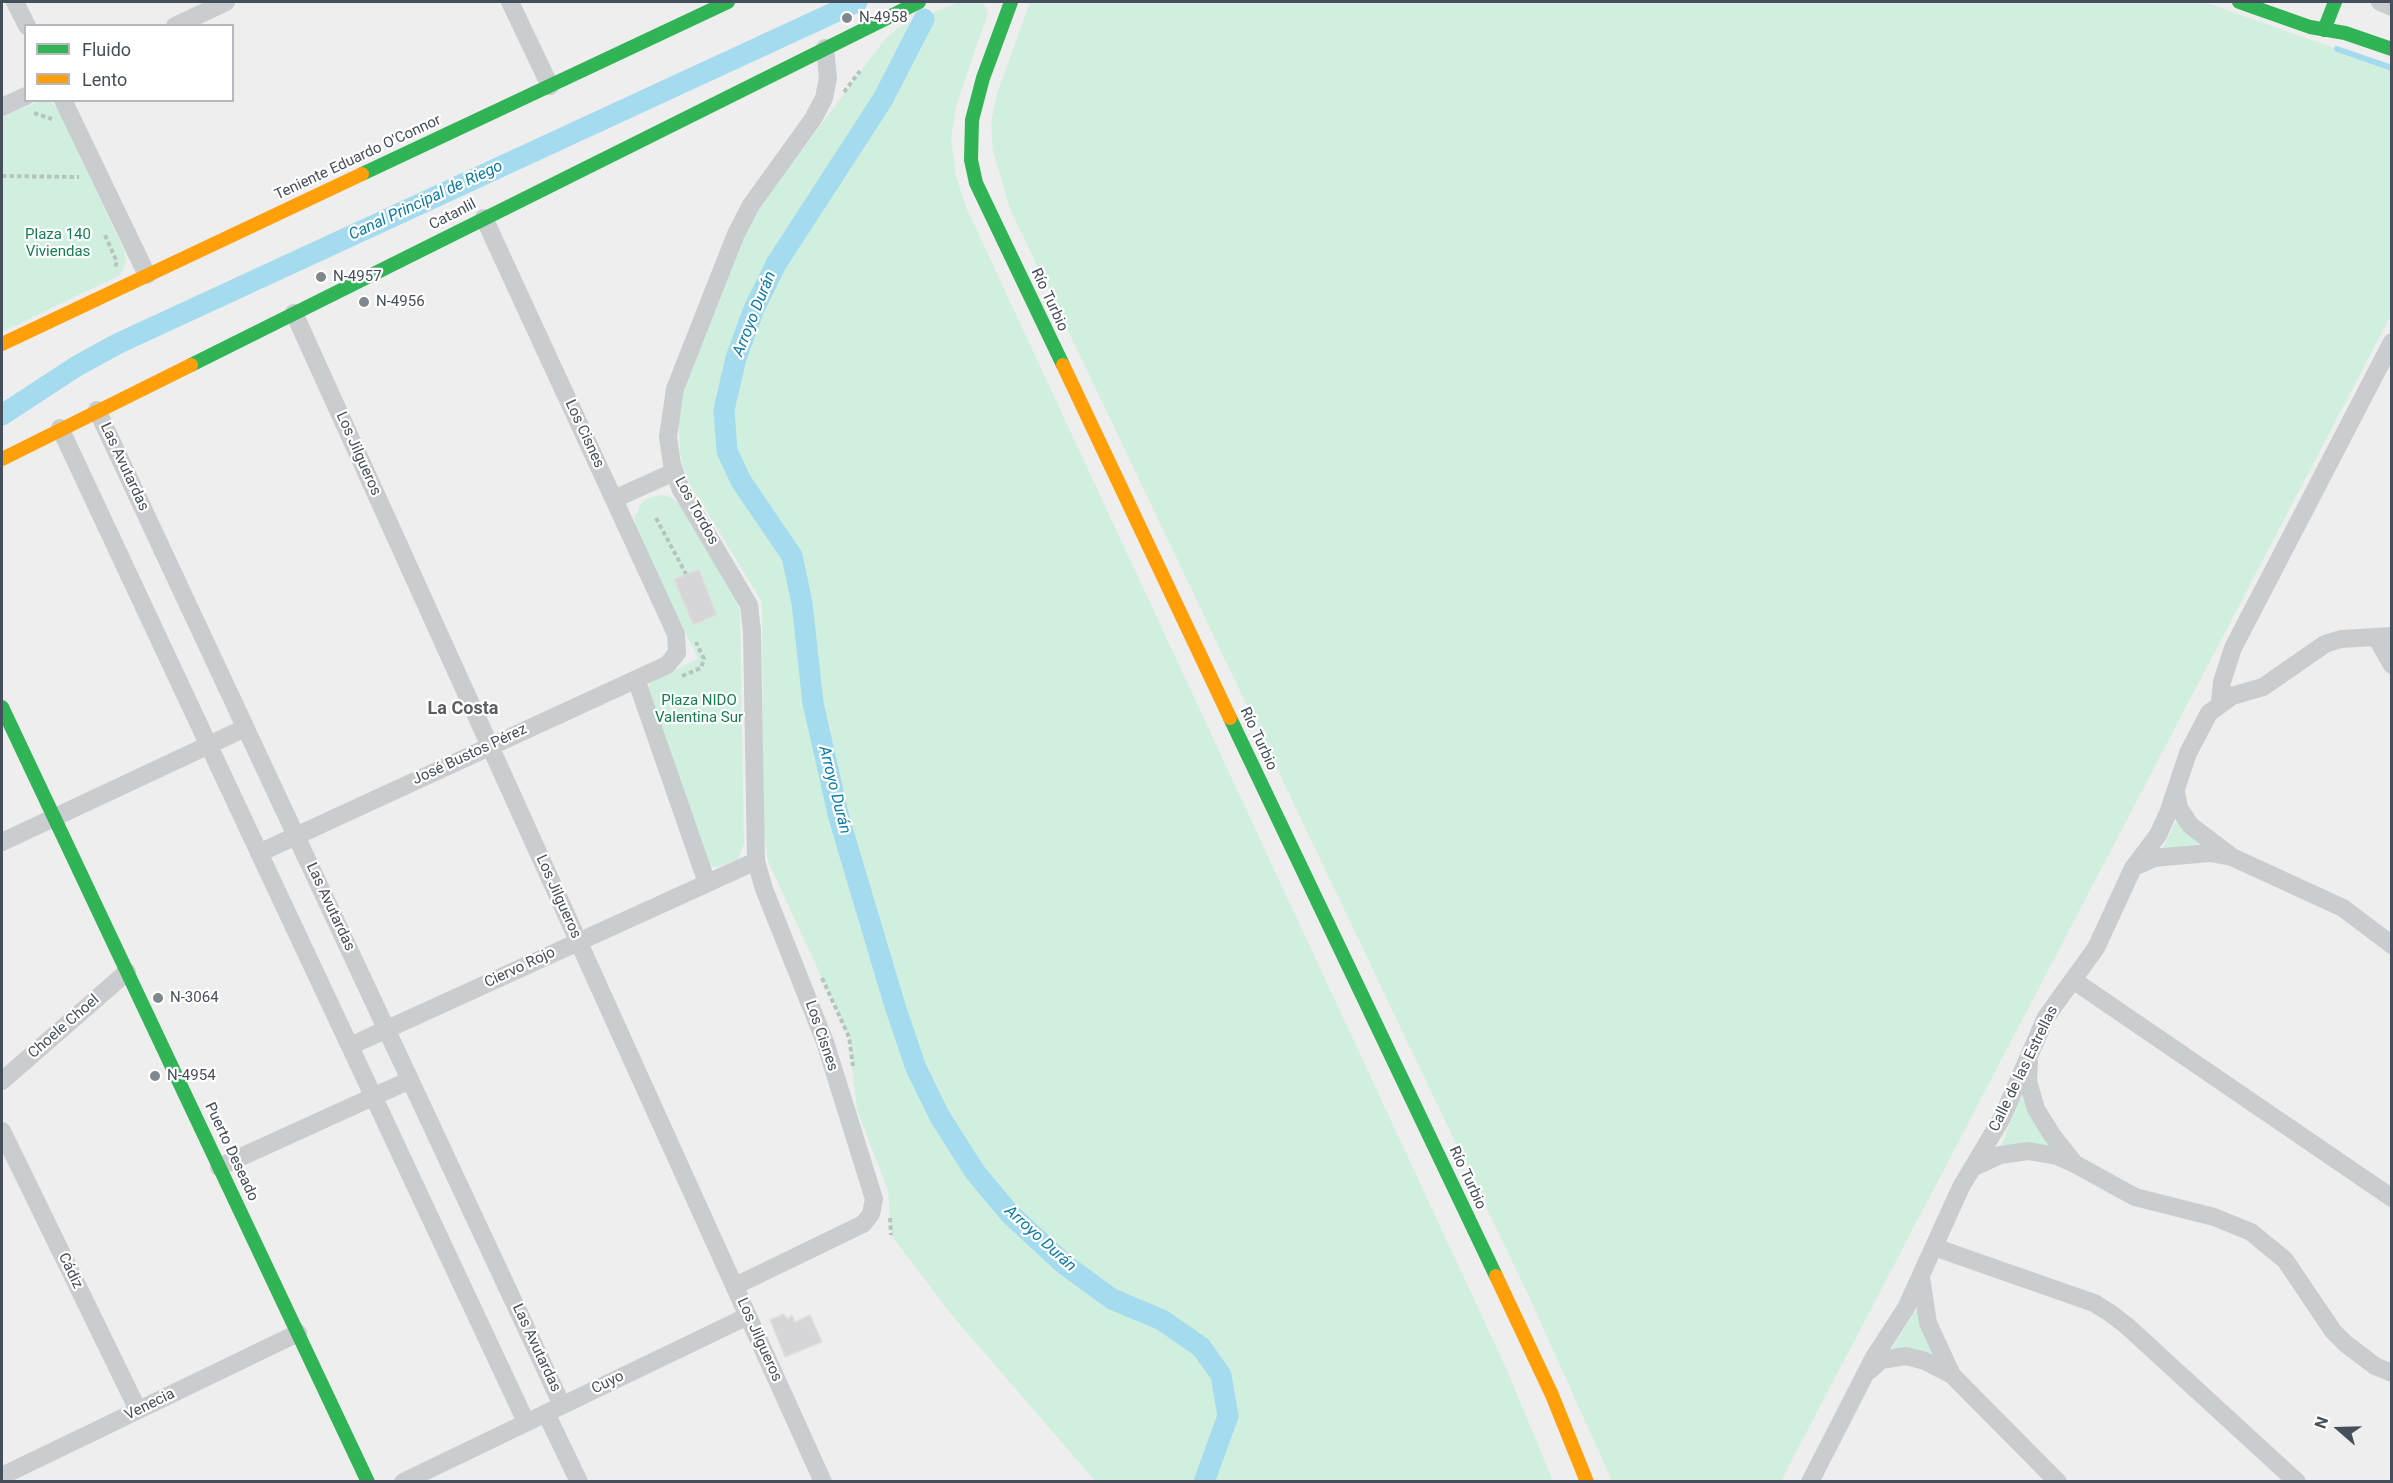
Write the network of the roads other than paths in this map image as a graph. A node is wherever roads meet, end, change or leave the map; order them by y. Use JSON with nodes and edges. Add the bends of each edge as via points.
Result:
{"nodes":[{"id":1,"x":15,"y":2,"type":"edge"},
{"id":2,"x":226,"y":2,"type":"edge"},
{"id":3,"x":510,"y":2,"type":"edge"},
{"id":4,"x":729,"y":2,"type":"edge"},
{"id":5,"x":919,"y":2,"type":"edge"},
{"id":6,"x":1011,"y":2,"type":"edge"},
{"id":7,"x":2240,"y":2,"type":"edge"},
{"id":8,"x":2335,"y":2,"type":"edge"},
{"id":9,"x":2380,"y":2,"type":"edge"},
{"id":10,"x":2391,"y":7,"type":"edge"},
{"id":11,"x":26,"y":24,"type":"edge"},
{"id":12,"x":179,"y":24,"type":"edge"},
{"id":13,"x":2324,"y":30,"type":"junction"},
{"id":14,"x":825,"y":48,"type":"junction"},
{"id":15,"x":2391,"y":49,"type":"edge"},
{"id":16,"x":550,"y":86,"type":"junction"},
{"id":17,"x":64,"y":102,"type":"edge"},
{"id":18,"x":28,"y":104,"type":"edge"},
{"id":19,"x":2,"y":107,"type":"edge"},
{"id":20,"x":484,"y":218,"type":"junction"},
{"id":21,"x":147,"y":275,"type":"junction"},
{"id":22,"x":294,"y":313,"type":"junction"},
{"id":23,"x":2391,"y":342,"type":"edge"},
{"id":24,"x":2,"y":344,"type":"edge"},
{"id":25,"x":98,"y":410,"type":"junction"},
{"id":26,"x":60,"y":428,"type":"junction"},
{"id":27,"x":2,"y":459,"type":"edge"},
{"id":28,"x":674,"y":472,"type":"junction"},
{"id":29,"x":614,"y":499,"type":"junction"},
{"id":30,"x":2384,"y":637,"type":"edge"},
{"id":31,"x":677,"y":653,"type":"joint"},
{"id":32,"x":2391,"y":665,"type":"edge"},
{"id":33,"x":636,"y":679,"type":"junction"},
{"id":34,"x":2220,"y":702,"type":"junction"},
{"id":35,"x":2,"y":707,"type":"edge"},
{"id":36,"x":245,"y":728,"type":"junction"},
{"id":37,"x":208,"y":745,"type":"junction"},
{"id":38,"x":490,"y":746,"type":"junction"},
{"id":39,"x":2176,"y":792,"type":"junction"},
{"id":40,"x":54,"y":818,"type":"junction"},
{"id":41,"x":296,"y":836,"type":"junction"},
{"id":42,"x":2,"y":842,"type":"edge"},
{"id":43,"x":259,"y":853,"type":"junction"},
{"id":44,"x":2232,"y":857,"type":"junction"},
{"id":45,"x":756,"y":861,"type":"junction"},
{"id":46,"x":2133,"y":868,"type":"junction"},
{"id":47,"x":707,"y":883,"type":"junction"},
{"id":48,"x":579,"y":942,"type":"junction"},
{"id":49,"x":2391,"y":945,"type":"edge"},
{"id":50,"x":127,"y":972,"type":"junction"},
{"id":51,"x":2073,"y":980,"type":"junction"},
{"id":52,"x":387,"y":1029,"type":"junction"},
{"id":53,"x":350,"y":1046,"type":"junction"},
{"id":54,"x":2031,"y":1052,"type":"junction"},
{"id":55,"x":410,"y":1080,"type":"junction"},
{"id":56,"x":2,"y":1081,"type":"edge"},
{"id":57,"x":373,"y":1097,"type":"junction"},
{"id":58,"x":2,"y":1131,"type":"edge"},
{"id":59,"x":2075,"y":1164,"type":"junction"},
{"id":60,"x":219,"y":1167,"type":"junction"},
{"id":61,"x":1972,"y":1168,"type":"junction"},
{"id":62,"x":2391,"y":1198,"type":"edge"},
{"id":63,"x":1934,"y":1247,"type":"junction"},
{"id":64,"x":1921,"y":1275,"type":"junction"},
{"id":65,"x":735,"y":1286,"type":"junction"},
{"id":66,"x":748,"y":1316,"type":"junction"},
{"id":67,"x":298,"y":1333,"type":"junction"},
{"id":68,"x":2391,"y":1373,"type":"edge"},
{"id":69,"x":1952,"y":1375,"type":"junction"},
{"id":70,"x":1864,"y":1376,"type":"junction"},
{"id":71,"x":554,"y":1409,"type":"junction"},
{"id":72,"x":138,"y":1410,"type":"junction"},
{"id":73,"x":526,"y":1422,"type":"junction"},
{"id":74,"x":3,"y":1471,"type":"edge"},
{"id":75,"x":1815,"y":1480,"type":"edge"},
{"id":76,"x":368,"y":1482,"type":"edge"},
{"id":77,"x":403,"y":1482,"type":"edge"},
{"id":78,"x":579,"y":1482,"type":"edge"},
{"id":79,"x":823,"y":1482,"type":"edge"},
{"id":80,"x":1587,"y":1482,"type":"edge"},
{"id":81,"x":2058,"y":1482,"type":"edge"},
{"id":82,"x":2297,"y":1482,"type":"edge"}],
"edges":[{"from":1,"to":11,"type":"street"},
{"from":2,"to":12,"type":"street"},
{"from":3,"to":16,"type":"street"},
{"from":4,"to":16,"type":"street","name":"Teniente Eduardo O'Connor"},
{"from":5,"to":14,"type":"street","name":"Catanlil"},
{"from":6,"to":80,"type":"street","name":"Río Turbio","via":[[972,120],[971,160],[980,193],[1552,1395]]},
{"from":7,"to":13,"type":"street"},
{"from":8,"to":13,"type":"street"},
{"from":9,"to":10,"type":"street"},
{"from":13,"to":15,"type":"street"},
{"from":14,"to":20,"type":"street","name":"Catanlil"},
{"from":14,"to":28,"type":"street","name":"Los Tordos","via":[[828,78],[824,98],[743,220],[675,389],[668,437]]},
{"from":16,"to":21,"type":"street","name":"Teniente Eduardo O'Connor"},
{"from":17,"to":21,"type":"street"},
{"from":18,"to":19,"type":"street"},
{"from":20,"to":22,"type":"street","name":"Catanlil"},
{"from":20,"to":29,"type":"street","name":"Los Cisnes"},
{"from":21,"to":24,"type":"street","name":"Teniente Eduardo O'Connor"},
{"from":22,"to":25,"type":"street","name":"Catanlil"},
{"from":22,"to":38,"type":"street","name":"Los Jilgueros"},
{"from":23,"to":34,"type":"street","via":[[2233,648]]},
{"from":25,"to":26,"type":"street","name":"Catanlil"},
{"from":25,"to":36,"type":"street","name":"Las Avutardas"},
{"from":26,"to":27,"type":"street","name":"Catanlil"},
{"from":26,"to":37,"type":"street"},
{"from":28,"to":29,"type":"street"},
{"from":28,"to":45,"type":"street","name":"Los Tordos","via":[[744,594],[752,617]]},
{"from":29,"to":31,"type":"street","name":"Los Cisnes","via":[[676,634]]},
{"from":30,"to":32,"type":"street"},
{"from":30,"to":34,"type":"street","via":[[2341,639],[2325,644],[2263,687]]},
{"from":31,"to":33,"type":"street","name":"José Bustos Pérez","via":[[667,665]]},
{"from":33,"to":38,"type":"street","name":"José Bustos Pérez"},
{"from":33,"to":47,"type":"street"},
{"from":34,"to":39,"type":"street","name":"Calle de las Estrellas","via":[[2197,732]]},
{"from":35,"to":40,"type":"street","name":"Puerto Deseado"},
{"from":36,"to":37,"type":"street"},
{"from":36,"to":41,"type":"street","name":"Las Avutardas"},
{"from":37,"to":40,"type":"street"},
{"from":37,"to":43,"type":"street"},
{"from":38,"to":41,"type":"street","name":"José Bustos Pérez"},
{"from":38,"to":48,"type":"street","name":"Los Jilgueros"},
{"from":39,"to":44,"type":"street","via":[[2179,808],[2190,825]]},
{"from":39,"to":46,"type":"street","name":"Calle de las Estrellas","via":[[2158,834]]},
{"from":40,"to":42,"type":"street"},
{"from":40,"to":50,"type":"street","name":"Puerto Deseado"},
{"from":41,"to":43,"type":"street","name":"José Bustos Pérez"},
{"from":41,"to":52,"type":"street","name":"Las Avutardas"},
{"from":43,"to":53,"type":"street"},
{"from":44,"to":46,"type":"street","via":[[2210,853],[2154,858]]},
{"from":44,"to":49,"type":"street","via":[[2343,908]]},
{"from":45,"to":47,"type":"street","name":"Ciervo Rojo"},
{"from":45,"to":65,"type":"street","name":"Los Cisnes","via":[[825,1042],[874,1199],[871,1214],[858,1228]]},
{"from":46,"to":51,"type":"street","name":"Calle de las Estrellas","via":[[2106,931]]},
{"from":47,"to":48,"type":"street","name":"Ciervo Rojo"},
{"from":48,"to":52,"type":"street","name":"Ciervo Rojo"},
{"from":48,"to":65,"type":"street","name":"Los Jilgueros"},
{"from":50,"to":56,"type":"street","name":"Choele Choel"},
{"from":50,"to":60,"type":"street","name":"Puerto Deseado"},
{"from":51,"to":54,"type":"street","name":"Calle de las Estrellas","via":[[2046,1017]]},
{"from":51,"to":62,"type":"street"},
{"from":52,"to":53,"type":"street","name":"Ciervo Rojo"},
{"from":52,"to":55,"type":"street","name":"Las Avutardas"},
{"from":53,"to":57,"type":"street"},
{"from":54,"to":59,"type":"street","via":[[2028,1081],[2036,1109]]},
{"from":54,"to":61,"type":"street","name":"Calle de las Estrellas","via":[[2002,1118]]},
{"from":55,"to":57,"type":"street"},
{"from":55,"to":71,"type":"street","name":"Las Avutardas"},
{"from":57,"to":60,"type":"street"},
{"from":57,"to":73,"type":"street"},
{"from":58,"to":72,"type":"street","name":"Cádiz"},
{"from":59,"to":61,"type":"street","via":[[2028,1151],[2000,1155]]},
{"from":59,"to":68,"type":"street","via":[[2135,1197],[2214,1217],[2251,1232],[2285,1260],[2333,1331],[2374,1366]]},
{"from":60,"to":67,"type":"street","name":"Puerto Deseado"},
{"from":61,"to":63,"type":"street","name":"Calle de las Estrellas"},
{"from":63,"to":64,"type":"street","name":"Calle de las Estrellas"},
{"from":63,"to":82,"type":"street","via":[[2110,1313]]},
{"from":64,"to":69,"type":"street","via":[[1928,1323]]},
{"from":64,"to":70,"type":"street","name":"Calle de las Estrellas","via":[[1906,1308]]},
{"from":65,"to":66,"type":"street","name":"Los Jilgueros"},
{"from":66,"to":71,"type":"street","name":"Cuyo"},
{"from":66,"to":79,"type":"street","name":"Los Jilgueros"},
{"from":67,"to":72,"type":"street","name":"Venecia"},
{"from":67,"to":76,"type":"street","name":"Puerto Deseado"},
{"from":69,"to":70,"type":"street","via":[[1925,1361],[1897,1356],[1881,1360]]},
{"from":69,"to":81,"type":"street"},
{"from":70,"to":75,"type":"street","name":"Calle de las Estrellas"},
{"from":71,"to":73,"type":"street","name":"Cuyo"},
{"from":71,"to":78,"type":"street","name":"Las Avutardas"},
{"from":72,"to":74,"type":"street","name":"Venecia"},
{"from":73,"to":77,"type":"street","name":"Cuyo"}]}
